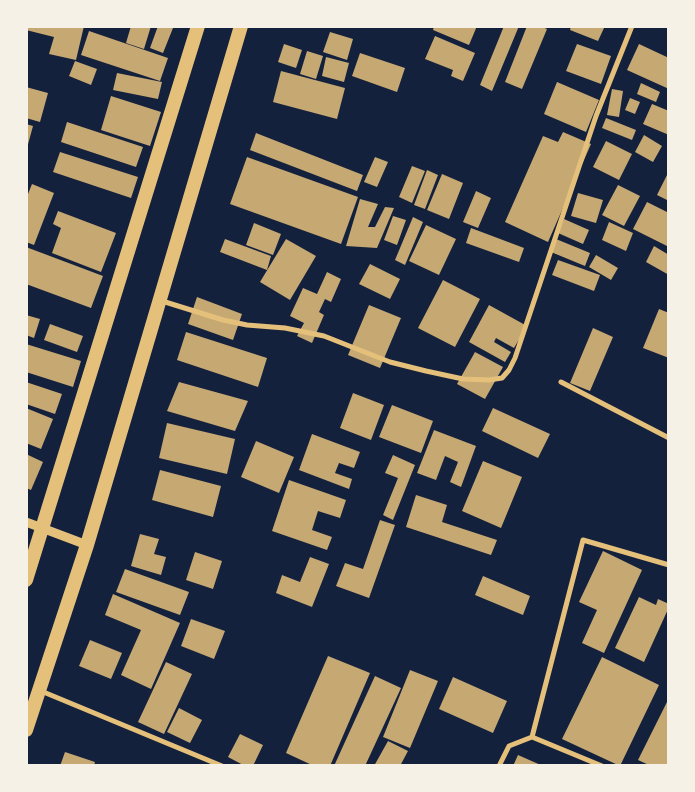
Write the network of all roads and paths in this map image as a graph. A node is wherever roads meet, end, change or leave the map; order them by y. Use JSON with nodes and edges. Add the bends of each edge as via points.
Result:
{"nodes":[{"id":1,"x":198,"y":26,"type":"edge"},
{"id":2,"x":241,"y":26,"type":"edge"},
{"id":3,"x":632,"y":26,"type":"edge"},
{"id":4,"x":160,"y":300,"type":"junction"},
{"id":5,"x":561,"y":382,"type":"dead end"},
{"id":6,"x":669,"y":438,"type":"edge"},
{"id":7,"x":26,"y":522,"type":"edge"},
{"id":8,"x":42,"y":528,"type":"junction"},
{"id":9,"x":87,"y":545,"type":"junction"},
{"id":10,"x":669,"y":565,"type":"edge"},
{"id":11,"x":26,"y":580,"type":"edge"},
{"id":12,"x":38,"y":690,"type":"junction"},
{"id":13,"x":26,"y":730,"type":"edge"},
{"id":14,"x":532,"y":737,"type":"junction"},
{"id":15,"x":222,"y":766,"type":"edge"},
{"id":16,"x":499,"y":766,"type":"edge"},
{"id":17,"x":602,"y":766,"type":"edge"}],
"edges":[{"from":1,"to":8,"type":"highway"},
{"from":2,"to":4,"type":"highway"},
{"from":3,"to":4,"type":"street","via":[[596,116],[514,358],[502,378],[462,379],[426,371],[390,362],[324,336],[223,320]]},
{"from":4,"to":9,"type":"highway"},
{"from":5,"to":6,"type":"street"},
{"from":7,"to":8,"type":"street"},
{"from":8,"to":9,"type":"street"},
{"from":8,"to":11,"type":"highway"},
{"from":9,"to":12,"type":"highway"},
{"from":10,"to":14,"type":"street","via":[[583,540]]},
{"from":12,"to":13,"type":"highway"},
{"from":12,"to":15,"type":"street"},
{"from":14,"to":16,"type":"street","via":[[509,746]]},
{"from":14,"to":17,"type":"street"}]}
